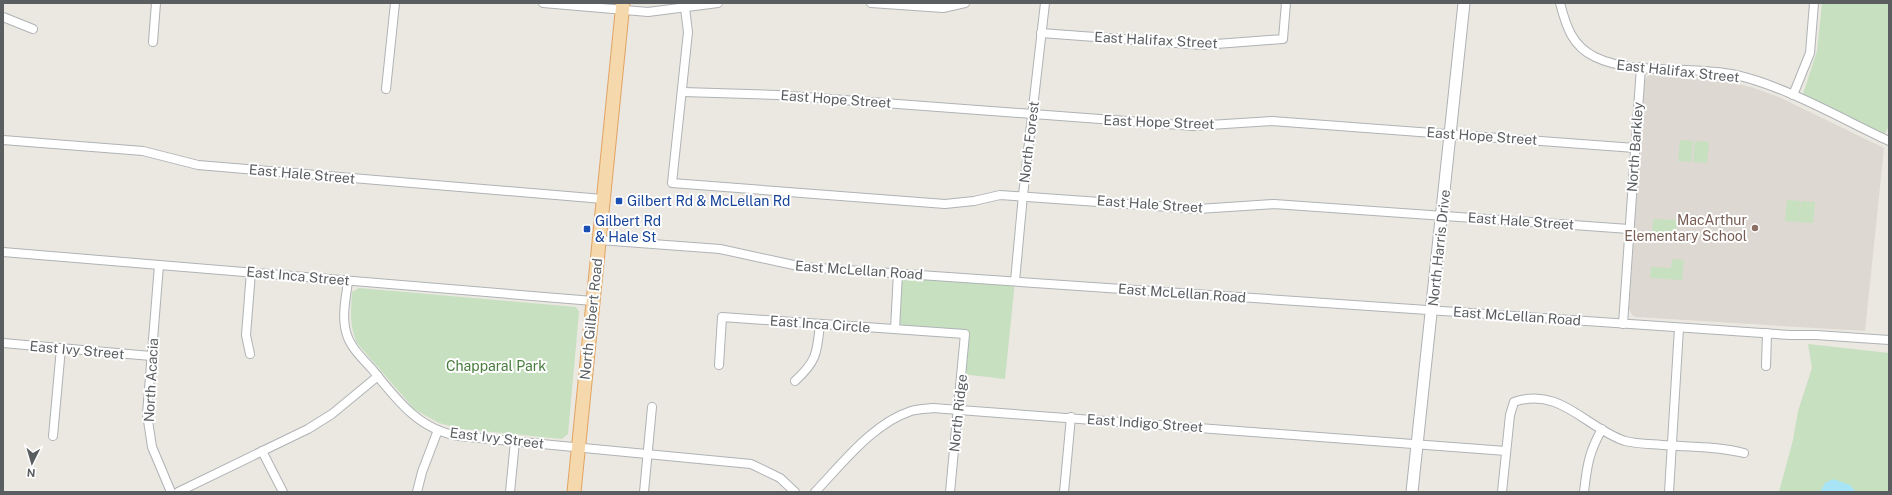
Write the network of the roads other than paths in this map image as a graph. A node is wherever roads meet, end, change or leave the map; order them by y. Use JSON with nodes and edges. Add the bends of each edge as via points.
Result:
{"nodes":[{"id":1,"x":156,"y":3,"type":"edge"},
{"id":2,"x":395,"y":3,"type":"edge"},
{"id":3,"x":543,"y":3,"type":"edge"},
{"id":4,"x":718,"y":3,"type":"edge"},
{"id":5,"x":871,"y":3,"type":"edge"},
{"id":6,"x":965,"y":3,"type":"edge"},
{"id":7,"x":1045,"y":3,"type":"edge"},
{"id":8,"x":1286,"y":3,"type":"edge"},
{"id":9,"x":1464,"y":3,"type":"edge"},
{"id":10,"x":1560,"y":3,"type":"edge"},
{"id":11,"x":1814,"y":3,"type":"edge"},
{"id":12,"x":956,"y":4,"type":"edge"},
{"id":13,"x":623,"y":6,"type":"edge"},
{"id":14,"x":685,"y":8,"type":"junction"},
{"id":15,"x":3,"y":17,"type":"edge"},
{"id":16,"x":33,"y":29,"type":"dead end"},
{"id":17,"x":1041,"y":34,"type":"junction"},
{"id":18,"x":153,"y":42,"type":"dead end"},
{"id":19,"x":1641,"y":67,"type":"junction"},
{"id":20,"x":386,"y":90,"type":"dead end"},
{"id":21,"x":683,"y":92,"type":"junction"},
{"id":22,"x":1793,"y":96,"type":"junction"},
{"id":23,"x":1032,"y":115,"type":"junction"},
{"id":24,"x":1450,"y":133,"type":"junction"},
{"id":25,"x":3,"y":140,"type":"edge"},
{"id":26,"x":1889,"y":141,"type":"edge"},
{"id":27,"x":1635,"y":148,"type":"junction"},
{"id":28,"x":1023,"y":195,"type":"junction"},
{"id":29,"x":603,"y":199,"type":"junction"},
{"id":30,"x":1442,"y":216,"type":"junction"},
{"id":31,"x":1629,"y":229,"type":"junction"},
{"id":32,"x":599,"y":240,"type":"junction"},
{"id":33,"x":3,"y":252,"type":"edge"},
{"id":34,"x":159,"y":265,"type":"junction"},
{"id":35,"x":251,"y":272,"type":"junction"},
{"id":36,"x":898,"y":273,"type":"junction"},
{"id":37,"x":348,"y":281,"type":"junction"},
{"id":38,"x":1015,"y":281,"type":"junction"},
{"id":39,"x":593,"y":302,"type":"junction"},
{"id":40,"x":1432,"y":310,"type":"junction"},
{"id":41,"x":820,"y":324,"type":"junction"},
{"id":42,"x":1623,"y":324,"type":"junction"},
{"id":43,"x":1679,"y":328,"type":"junction"},
{"id":44,"x":894,"y":329,"type":"junction"},
{"id":45,"x":1767,"y":333,"type":"junction"},
{"id":46,"x":965,"y":334,"type":"joint"},
{"id":47,"x":1889,"y":340,"type":"edge"},
{"id":48,"x":3,"y":344,"type":"edge"},
{"id":49,"x":61,"y":348,"type":"junction"},
{"id":50,"x":250,"y":354,"type":"dead end"},
{"id":51,"x":151,"y":356,"type":"junction"},
{"id":52,"x":719,"y":365,"type":"dead end"},
{"id":53,"x":1766,"y":366,"type":"dead end"},
{"id":54,"x":378,"y":376,"type":"junction"},
{"id":55,"x":795,"y":381,"type":"dead end"},
{"id":56,"x":652,"y":407,"type":"dead end"},
{"id":57,"x":959,"y":409,"type":"junction"},
{"id":58,"x":1071,"y":417,"type":"junction"},
{"id":59,"x":1602,"y":429,"type":"junction"},
{"id":60,"x":438,"y":430,"type":"junction"},
{"id":61,"x":53,"y":436,"type":"dead end"},
{"id":62,"x":515,"y":441,"type":"junction"},
{"id":63,"x":1417,"y":444,"type":"junction"},
{"id":64,"x":1672,"y":446,"type":"junction"},
{"id":65,"x":578,"y":448,"type":"junction"},
{"id":66,"x":262,"y":451,"type":"junction"},
{"id":67,"x":1506,"y":451,"type":"junction"},
{"id":68,"x":1744,"y":453,"type":"dead end"},
{"id":69,"x":648,"y":455,"type":"junction"},
{"id":70,"x":171,"y":492,"type":"edge"},
{"id":71,"x":178,"y":492,"type":"edge"},
{"id":72,"x":283,"y":492,"type":"edge"},
{"id":73,"x":417,"y":492,"type":"edge"},
{"id":74,"x":510,"y":492,"type":"edge"},
{"id":75,"x":574,"y":492,"type":"edge"},
{"id":76,"x":644,"y":492,"type":"edge"},
{"id":77,"x":795,"y":492,"type":"edge"},
{"id":78,"x":815,"y":492,"type":"edge"},
{"id":79,"x":950,"y":492,"type":"edge"},
{"id":80,"x":1064,"y":492,"type":"edge"},
{"id":81,"x":1412,"y":492,"type":"edge"},
{"id":82,"x":1502,"y":492,"type":"edge"},
{"id":83,"x":1584,"y":492,"type":"edge"},
{"id":84,"x":1669,"y":492,"type":"edge"}],
"edges":[{"from":1,"to":18,"type":"street"},
{"from":2,"to":20,"type":"street"},
{"from":3,"to":13,"type":"street"},
{"from":4,"to":14,"type":"street"},
{"from":5,"to":12,"type":"street","via":[[943,8]]},
{"from":6,"to":12,"type":"street"},
{"from":7,"to":17,"type":"street","name":"North Forest"},
{"from":8,"to":17,"type":"street","name":"East Halifax Street","via":[[1283,39],[1203,45]]},
{"from":9,"to":24,"type":"street","name":"North Harris Drive"},
{"from":10,"to":19,"type":"street","name":"East Halifax Street","via":[[1569,34],[1578,47],[1616,66]]},
{"from":11,"to":22,"type":"street","via":[[1810,53]]},
{"from":13,"to":14,"type":"street","via":[[656,12]]},
{"from":13,"to":29,"type":"main road","name":"North Gilbert Road"},
{"from":14,"to":21,"type":"street","via":[[688,32]]},
{"from":15,"to":16,"type":"street"},
{"from":17,"to":23,"type":"street","name":"North Forest"},
{"from":19,"to":22,"type":"street","name":"East Halifax Street","via":[[1734,74]]},
{"from":19,"to":27,"type":"street","name":"North Barkley"},
{"from":21,"to":23,"type":"street","name":"East Hope Street","via":[[792,96],[986,109]]},
{"from":21,"to":28,"type":"street","name":"East Hale Street","via":[[672,183],[945,204],[1000,195]]},
{"from":22,"to":26,"type":"street","name":"East Halifax Street"},
{"from":23,"to":24,"type":"street","name":"East Hope Street","via":[[1194,126],[1272,121]]},
{"from":23,"to":28,"type":"street","name":"North Forest"},
{"from":24,"to":27,"type":"street","name":"East Hope Street"},
{"from":24,"to":30,"type":"street","name":"North Harris Drive"},
{"from":25,"to":29,"type":"street","name":"East Hale Street","via":[[142,151],[198,164]]},
{"from":27,"to":31,"type":"street","name":"North Barkley"},
{"from":28,"to":30,"type":"street","name":"East Hale Street","via":[[1198,209],[1274,204]]},
{"from":28,"to":38,"type":"street","name":"North Forest"},
{"from":29,"to":32,"type":"main road","name":"North Gilbert Road"},
{"from":30,"to":31,"type":"street","name":"East Hale Street"},
{"from":30,"to":40,"type":"street","name":"North Harris Drive"},
{"from":31,"to":42,"type":"street","name":"North Barkley"},
{"from":32,"to":36,"type":"street","name":"East McLellan Road","via":[[720,249],[803,267]]},
{"from":32,"to":39,"type":"main road","name":"North Gilbert Road"},
{"from":33,"to":34,"type":"street","name":"East Inca Street"},
{"from":34,"to":35,"type":"street","name":"East Inca Street"},
{"from":34,"to":51,"type":"street","name":"North Acacia"},
{"from":35,"to":37,"type":"street","name":"East Inca Street"},
{"from":35,"to":50,"type":"street","via":[[246,335]]},
{"from":36,"to":38,"type":"street","name":"East McLellan Road"},
{"from":36,"to":44,"type":"street"},
{"from":37,"to":39,"type":"street","name":"East Inca Street"},
{"from":37,"to":54,"type":"street","name":"East Ivy Street","via":[[344,314],[347,336],[354,349]]},
{"from":38,"to":40,"type":"street","name":"East McLellan Road"},
{"from":39,"to":65,"type":"main road","name":"North Gilbert Road"},
{"from":40,"to":42,"type":"street","name":"East McLellan Road"},
{"from":40,"to":63,"type":"street","name":"North Harris Drive"},
{"from":41,"to":44,"type":"street","name":"East Inca Circle"},
{"from":41,"to":52,"type":"street","name":"East Inca Circle","via":[[722,317]]},
{"from":41,"to":55,"type":"street","via":[[814,360],[807,371]]},
{"from":42,"to":43,"type":"street","name":"East McLellan Road"},
{"from":43,"to":45,"type":"street","name":"East McLellan Road"},
{"from":43,"to":64,"type":"street"},
{"from":44,"to":46,"type":"street","name":"East Inca Circle"},
{"from":45,"to":47,"type":"street","name":"East McLellan Road"},
{"from":45,"to":53,"type":"street"},
{"from":46,"to":57,"type":"street","name":"North Ridge"},
{"from":48,"to":49,"type":"street","name":"East Ivy Street"},
{"from":49,"to":51,"type":"street","name":"East Ivy Street"},
{"from":49,"to":61,"type":"street"},
{"from":51,"to":70,"type":"street","name":"North Acacia","via":[[148,426],[156,458]]},
{"from":54,"to":60,"type":"street","name":"East Ivy Street","via":[[408,411]]},
{"from":54,"to":66,"type":"street","via":[[332,414]]},
{"from":56,"to":69,"type":"street"},
{"from":57,"to":58,"type":"street","name":"East Indigo Street"},
{"from":57,"to":78,"type":"street","name":"East Indigo Street","via":[[933,408],[912,411],[890,421],[870,436]]},
{"from":57,"to":79,"type":"street","name":"North Ridge"},
{"from":58,"to":63,"type":"street","name":"East Indigo Street"},
{"from":58,"to":80,"type":"street"},
{"from":59,"to":64,"type":"street","via":[[1626,441]]},
{"from":59,"to":67,"type":"street","via":[[1566,406],[1551,400],[1524,399],[1514,402]]},
{"from":59,"to":83,"type":"street","via":[[1591,448]]},
{"from":60,"to":62,"type":"street","name":"East Ivy Street","via":[[459,436]]},
{"from":60,"to":73,"type":"street"},
{"from":62,"to":65,"type":"street","name":"East Ivy Street"},
{"from":62,"to":74,"type":"street"},
{"from":63,"to":67,"type":"street","name":"East Indigo Street"},
{"from":63,"to":81,"type":"street","name":"North Harris Drive"},
{"from":64,"to":68,"type":"street","via":[[1726,448]]},
{"from":64,"to":84,"type":"street"},
{"from":65,"to":69,"type":"street","name":"East Ivy Street"},
{"from":65,"to":75,"type":"main road","name":"North Gilbert Road"},
{"from":66,"to":71,"type":"street"},
{"from":66,"to":72,"type":"street"},
{"from":67,"to":82,"type":"street"},
{"from":69,"to":76,"type":"street"},
{"from":69,"to":77,"type":"street","name":"East Ivy Street","via":[[751,464],[780,478]]}]}
